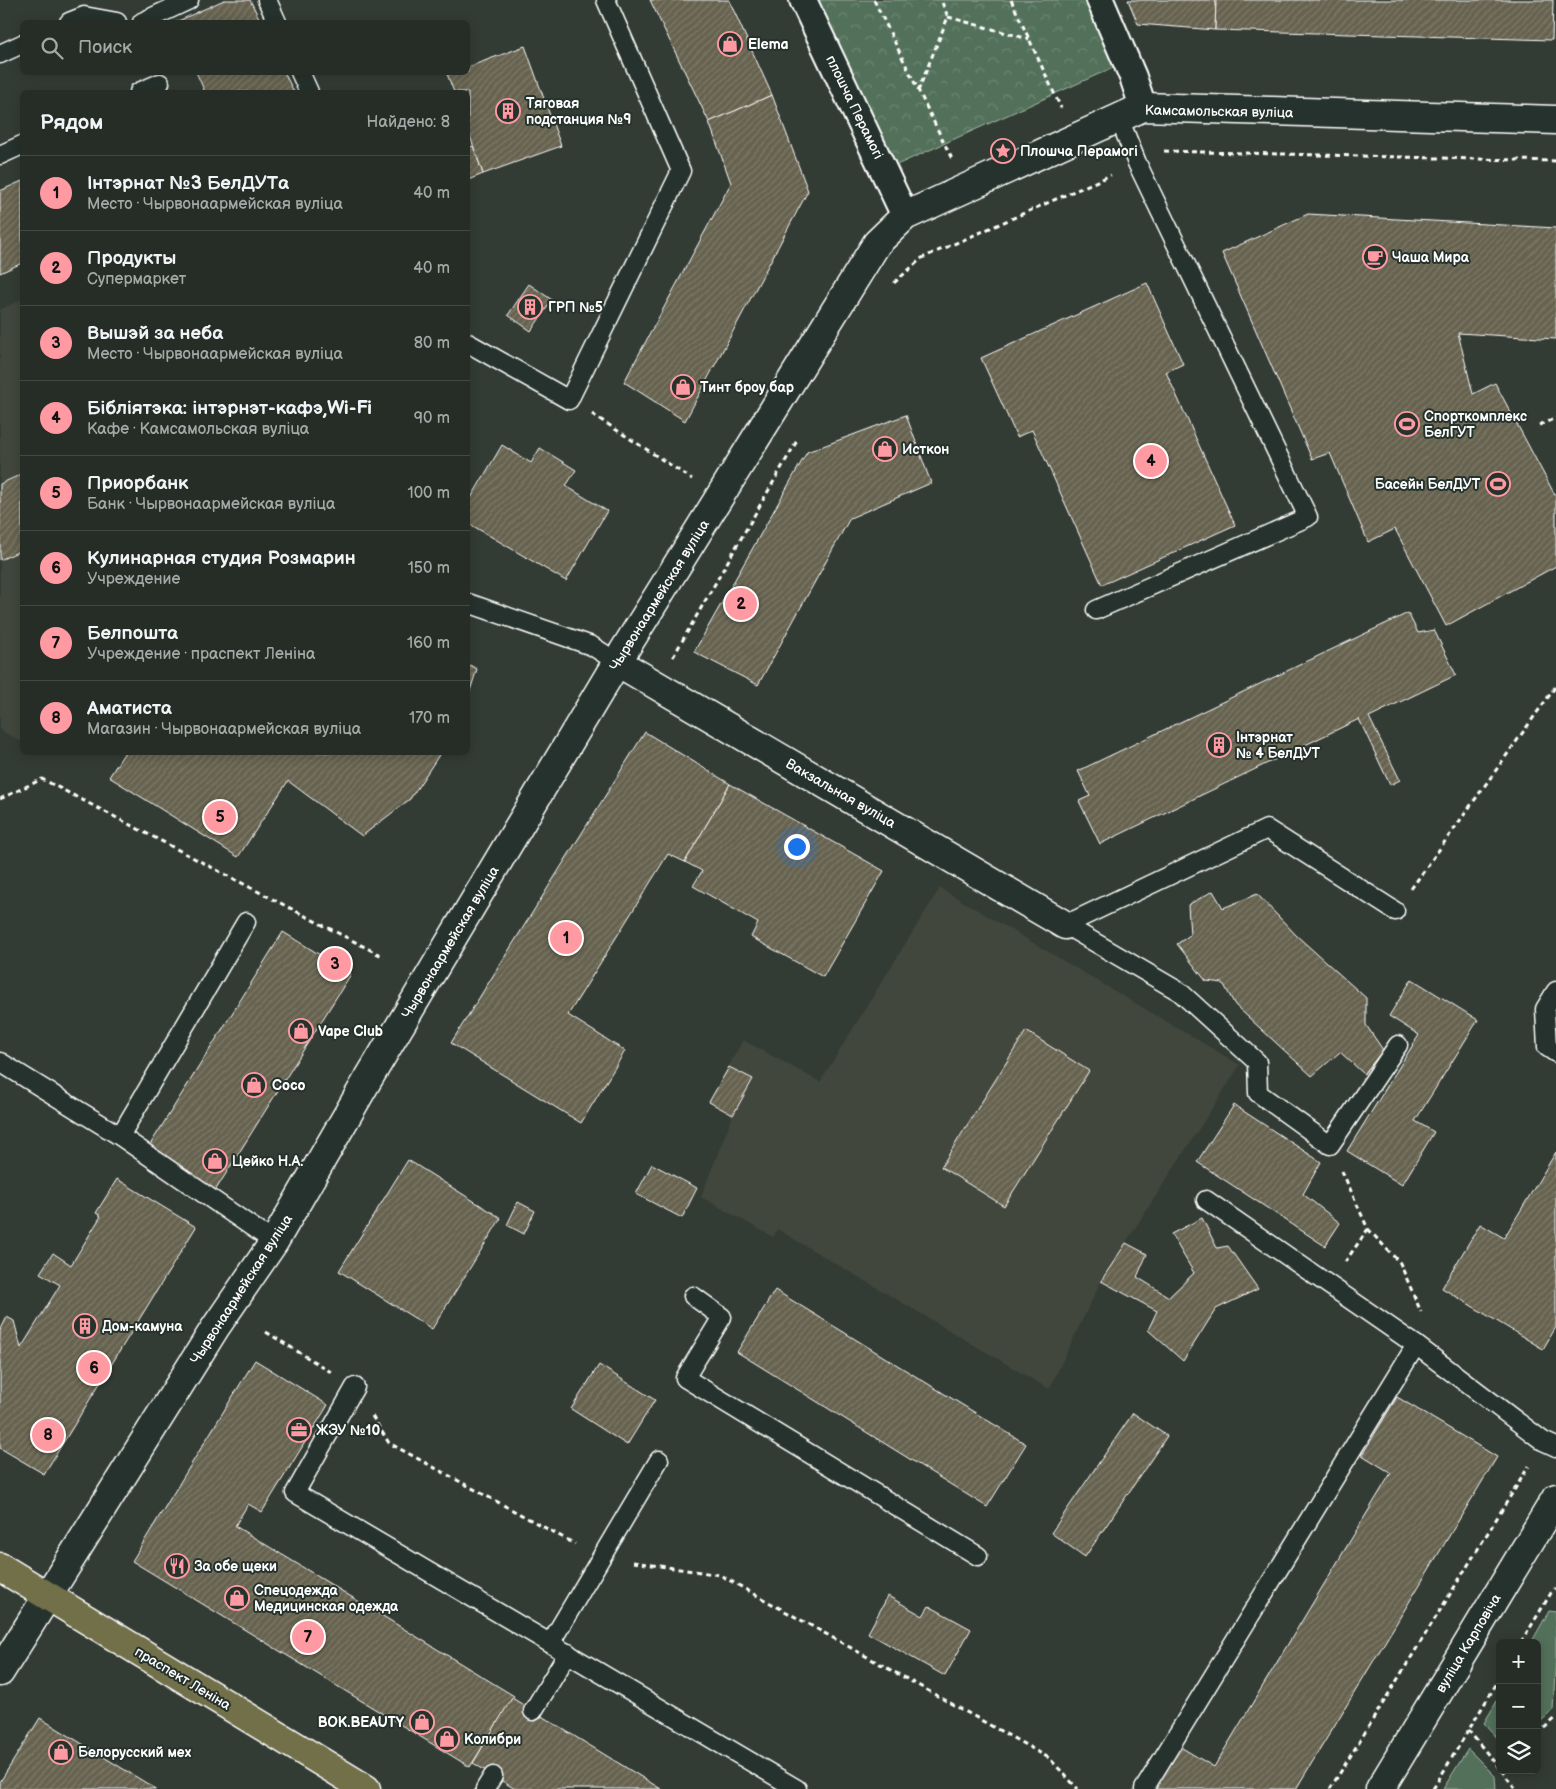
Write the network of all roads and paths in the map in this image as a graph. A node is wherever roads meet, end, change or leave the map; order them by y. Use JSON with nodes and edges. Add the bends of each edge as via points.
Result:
{"nodes":[{"id":1,"x":189,"y":0,"type":"edge"},
{"id":2,"x":267,"y":0,"type":"edge"},
{"id":3,"x":606,"y":0,"type":"edge"},
{"id":4,"x":803,"y":0,"type":"edge"},
{"id":5,"x":874,"y":0,"type":"edge"},
{"id":6,"x":941,"y":0,"type":"edge"},
{"id":7,"x":1011,"y":0,"type":"edge"},
{"id":8,"x":1100,"y":0,"type":"edge"},
{"id":9,"x":948,"y":17,"type":"junction"},
{"id":10,"x":74,"y":20,"type":"edge"},
{"id":11,"x":106,"y":20,"type":"edge"},
{"id":12,"x":146,"y":20,"type":"edge"},
{"id":13,"x":276,"y":20,"type":"edge"},
{"id":14,"x":1029,"y":39,"type":"junction"},
{"id":15,"x":20,"y":45,"type":"edge"},
{"id":16,"x":0,"y":54,"type":"edge"},
{"id":17,"x":301,"y":75,"type":"edge"},
{"id":18,"x":160,"y":83,"type":"edge"},
{"id":19,"x":144,"y":90,"type":"edge"},
{"id":20,"x":307,"y":90,"type":"edge"},
{"id":21,"x":918,"y":91,"type":"junction"},
{"id":22,"x":1062,"y":109,"type":"dead end"},
{"id":23,"x":1131,"y":113,"type":"junction"},
{"id":24,"x":1556,"y":120,"type":"edge"},
{"id":25,"x":20,"y":146,"type":"edge"},
{"id":26,"x":0,"y":155,"type":"edge"},
{"id":27,"x":952,"y":160,"type":"dead end"},
{"id":28,"x":1556,"y":161,"type":"edge"},
{"id":29,"x":1137,"y":163,"type":"junction"},
{"id":30,"x":905,"y":216,"type":"junction"},
{"id":31,"x":888,"y":288,"type":"dead end"},
{"id":32,"x":470,"y":344,"type":"edge"},
{"id":33,"x":570,"y":400,"type":"junction"},
{"id":34,"x":1556,"y":418,"type":"edge"},
{"id":35,"x":1539,"y":425,"type":"dead end"},
{"id":36,"x":798,"y":439,"type":"dead end"},
{"id":37,"x":692,"y":479,"type":"dead end"},
{"id":38,"x":470,"y":603,"type":"edge"},
{"id":39,"x":1096,"y":610,"type":"dead end"},
{"id":40,"x":617,"y":662,"type":"junction"},
{"id":41,"x":657,"y":685,"type":"junction"},
{"id":42,"x":1556,"y":686,"type":"edge"},
{"id":43,"x":0,"y":799,"type":"edge"},
{"id":44,"x":1395,"y":911,"type":"joint"},
{"id":45,"x":246,"y":922,"type":"dead end"},
{"id":46,"x":1065,"y":925,"type":"junction"},
{"id":47,"x":384,"y":957,"type":"dead end"},
{"id":48,"x":1556,"y":991,"type":"edge"},
{"id":49,"x":1398,"y":1045,"type":"dead end"},
{"id":50,"x":1556,"y":1053,"type":"edge"},
{"id":51,"x":0,"y":1062,"type":"edge"},
{"id":52,"x":120,"y":1136,"type":"junction"},
{"id":53,"x":1330,"y":1145,"type":"junction"},
{"id":54,"x":1206,"y":1200,"type":"dead end"},
{"id":55,"x":1368,"y":1229,"type":"junction"},
{"id":56,"x":274,"y":1242,"type":"junction"},
{"id":57,"x":1328,"y":1285,"type":"junction"},
{"id":58,"x":693,"y":1296,"type":"dead end"},
{"id":59,"x":1422,"y":1314,"type":"dead end"},
{"id":60,"x":266,"y":1332,"type":"dead end"},
{"id":61,"x":1416,"y":1345,"type":"junction"},
{"id":62,"x":355,"y":1387,"type":"junction"},
{"id":63,"x":1550,"y":1444,"type":"edge"},
{"id":64,"x":660,"y":1460,"type":"dead end"},
{"id":65,"x":1556,"y":1498,"type":"edge"},
{"id":66,"x":978,"y":1556,"type":"dead end"},
{"id":67,"x":600,"y":1557,"type":"junction"},
{"id":68,"x":0,"y":1568,"type":"edge"},
{"id":69,"x":1556,"y":1588,"type":"edge"},
{"id":70,"x":47,"y":1596,"type":"junction"},
{"id":71,"x":1523,"y":1639,"type":"edge"},
{"id":72,"x":550,"y":1642,"type":"junction"},
{"id":73,"x":568,"y":1653,"type":"junction"},
{"id":74,"x":0,"y":1672,"type":"edge"},
{"id":75,"x":1496,"y":1684,"type":"edge"},
{"id":76,"x":533,"y":1711,"type":"dead end"},
{"id":77,"x":1556,"y":1718,"type":"edge"},
{"id":78,"x":1468,"y":1730,"type":"junction"},
{"id":79,"x":1541,"y":1731,"type":"edge"},
{"id":80,"x":1496,"y":1763,"type":"edge"},
{"id":81,"x":1505,"y":1774,"type":"edge"},
{"id":82,"x":366,"y":1789,"type":"edge"},
{"id":83,"x":796,"y":1789,"type":"edge"},
{"id":84,"x":1078,"y":1789,"type":"edge"},
{"id":85,"x":1144,"y":1789,"type":"edge"},
{"id":86,"x":1330,"y":1789,"type":"edge"},
{"id":87,"x":1380,"y":1789,"type":"edge"},
{"id":88,"x":1433,"y":1789,"type":"edge"},
{"id":89,"x":1516,"y":1789,"type":"edge"}],
"edges":[{"from":1,"to":12,"type":"lane"},
{"from":2,"to":13,"type":"lane"},
{"from":3,"to":33,"type":"lane","via":[[681,171]]},
{"from":4,"to":30,"type":"street","name":"плошча Перамогі"},
{"from":5,"to":21,"type":"path"},
{"from":6,"to":9,"type":"path"},
{"from":7,"to":14,"type":"path"},
{"from":8,"to":23,"type":"street","via":[[1133,77]]},
{"from":9,"to":14,"type":"path"},
{"from":9,"to":21,"type":"path"},
{"from":10,"to":11,"type":"lane","via":[[84,16]]},
{"from":14,"to":22,"type":"path"},
{"from":15,"to":16,"type":"lane"},
{"from":17,"to":20,"type":"lane"},
{"from":18,"to":19,"type":"lane"},
{"from":21,"to":27,"type":"path"},
{"from":23,"to":24,"type":"street","name":"Камсамольская вуліца"},
{"from":23,"to":29,"type":"lane"},
{"from":23,"to":30,"type":"street","name":"Камсамольская вуліца"},
{"from":25,"to":26,"type":"lane"},
{"from":28,"to":29,"type":"path","via":[[1164,151]]},
{"from":29,"to":31,"type":"path","via":[[922,258]]},
{"from":29,"to":39,"type":"lane","via":[[1308,517]]},
{"from":30,"to":40,"type":"street","name":"Чырвонаармейская вуліца","via":[[877,243]]},
{"from":32,"to":33,"type":"lane"},
{"from":33,"to":37,"type":"path"},
{"from":34,"to":35,"type":"path"},
{"from":36,"to":41,"type":"path"},
{"from":38,"to":40,"type":"lane","via":[[592,646]]},
{"from":40,"to":41,"type":"street","name":"Вакзальная вуліца"},
{"from":40,"to":56,"type":"street","name":"Чырвонаармейская вуліца"},
{"from":41,"to":46,"type":"street","name":"Вакзальная вуліца"},
{"from":42,"to":44,"type":"path"},
{"from":43,"to":47,"type":"path","via":[[42,779]]},
{"from":44,"to":46,"type":"lane","via":[[1267,829]]},
{"from":45,"to":52,"type":"lane"},
{"from":46,"to":53,"type":"lane","via":[[1180,992],[1257,1062],[1258,1093]]},
{"from":48,"to":50,"type":"lane","via":[[1545,1009],[1547,1047]]},
{"from":49,"to":53,"type":"lane"},
{"from":51,"to":52,"type":"lane"},
{"from":52,"to":56,"type":"lane"},
{"from":53,"to":55,"type":"path"},
{"from":54,"to":57,"type":"lane"},
{"from":55,"to":57,"type":"path"},
{"from":55,"to":59,"type":"path","via":[[1400,1263]]},
{"from":56,"to":70,"type":"street","name":"Чырвонаармейская вуліца","via":[[215,1328]]},
{"from":57,"to":61,"type":"lane"},
{"from":58,"to":66,"type":"lane","via":[[722,1317],[685,1378]]},
{"from":60,"to":62,"type":"path"},
{"from":61,"to":63,"type":"lane"},
{"from":61,"to":85,"type":"lane"},
{"from":62,"to":67,"type":"path","via":[[389,1443]]},
{"from":62,"to":72,"type":"lane","via":[[295,1493]]},
{"from":63,"to":86,"type":"path"},
{"from":64,"to":67,"type":"lane"},
{"from":65,"to":87,"type":"street","name":"вуліца Карповіча"},
{"from":67,"to":72,"type":"lane"},
{"from":67,"to":84,"type":"path","via":[[720,1575],[1049,1758]]},
{"from":68,"to":70,"type":"main road","name":"праспект Леніна"},
{"from":69,"to":71,"type":"path"},
{"from":70,"to":74,"type":"street","name":"Чырвонаармейская вуліца"},
{"from":70,"to":82,"type":"main road","name":"праспект Леніна"},
{"from":72,"to":73,"type":"lane"},
{"from":73,"to":76,"type":"lane"},
{"from":73,"to":83,"type":"lane"},
{"from":75,"to":78,"type":"path"},
{"from":77,"to":79,"type":"path"},
{"from":78,"to":80,"type":"path"},
{"from":78,"to":88,"type":"path"},
{"from":81,"to":89,"type":"path"}]}
